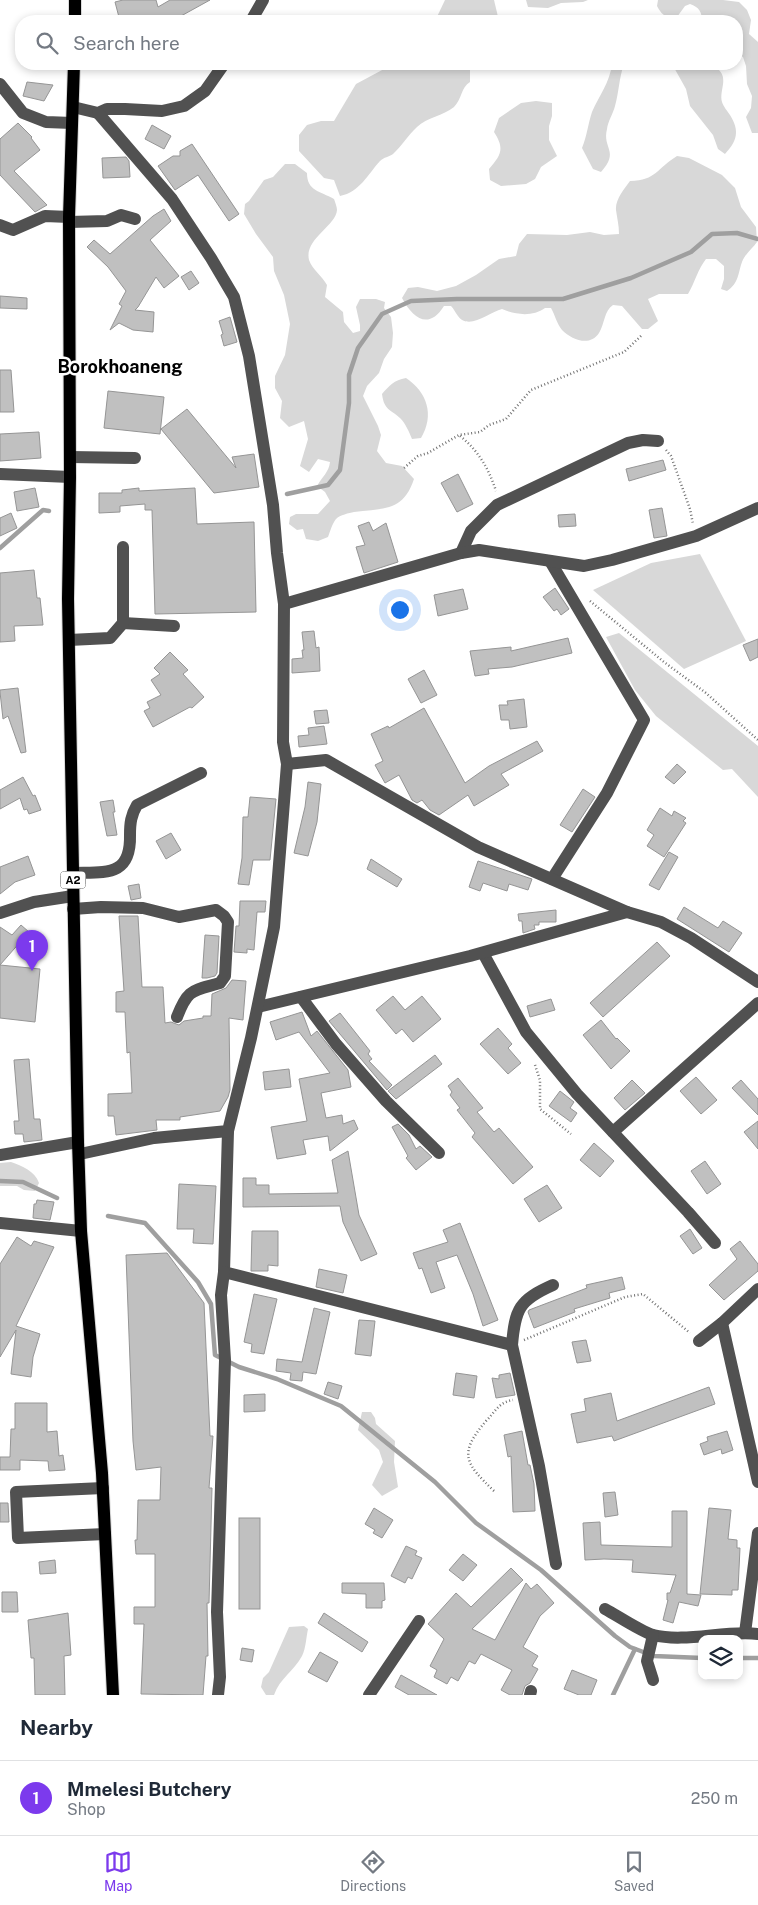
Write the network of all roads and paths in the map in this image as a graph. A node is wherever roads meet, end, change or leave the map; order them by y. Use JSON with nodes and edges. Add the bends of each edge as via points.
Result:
{"nodes":[{"id":1,"x":75,"y":0,"type":"edge"},
{"id":2,"x":263,"y":0,"type":"edge"},
{"id":3,"x":75,"y":15,"type":"edge"},
{"id":4,"x":254,"y":15,"type":"edge"},
{"id":5,"x":74,"y":70,"type":"edge"},
{"id":6,"x":220,"y":70,"type":"edge"},
{"id":7,"x":0,"y":84,"type":"edge"},
{"id":8,"x":73,"y":107,"type":"junction"},
{"id":9,"x":98,"y":113,"type":"junction"},
{"id":10,"x":72,"y":123,"type":"junction"},
{"id":11,"x":135,"y":218,"type":"dead end"},
{"id":12,"x":69,"y":219,"type":"junction"},
{"id":13,"x":0,"y":225,"type":"edge"},
{"id":14,"x":642,"y":335,"type":"dead end"},
{"id":15,"x":460,"y":435,"type":"junction"},
{"id":16,"x":658,"y":441,"type":"joint"},
{"id":17,"x":70,"y":456,"type":"junction"},
{"id":18,"x":136,"y":458,"type":"dead end"},
{"id":19,"x":404,"y":468,"type":"dead end"},
{"id":20,"x":0,"y":474,"type":"edge"},
{"id":21,"x":70,"y":478,"type":"junction"},
{"id":22,"x":506,"y":500,"type":"junction"},
{"id":23,"x":758,"y":508,"type":"edge"},
{"id":24,"x":696,"y":536,"type":"junction"},
{"id":25,"x":123,"y":547,"type":"dead end"},
{"id":26,"x":461,"y":552,"type":"junction"},
{"id":27,"x":550,"y":561,"type":"junction"},
{"id":28,"x":570,"y":595,"type":"junction"},
{"id":29,"x":284,"y":604,"type":"junction"},
{"id":30,"x":123,"y":622,"type":"junction"},
{"id":31,"x":174,"y":626,"type":"dead end"},
{"id":32,"x":69,"y":640,"type":"junction"},
{"id":33,"x":758,"y":740,"type":"edge"},
{"id":34,"x":287,"y":764,"type":"junction"},
{"id":35,"x":201,"y":773,"type":"dead end"},
{"id":36,"x":73,"y":873,"type":"junction"},
{"id":37,"x":552,"y":878,"type":"junction"},
{"id":38,"x":73,"y":903,"type":"junction"},
{"id":39,"x":627,"y":912,"type":"junction"},
{"id":40,"x":0,"y":913,"type":"edge"},
{"id":41,"x":483,"y":953,"type":"junction"},
{"id":42,"x":758,"y":982,"type":"edge"},
{"id":43,"x":301,"y":997,"type":"junction"},
{"id":44,"x":758,"y":1003,"type":"edge"},
{"id":45,"x":258,"y":1006,"type":"junction"},
{"id":46,"x":177,"y":1017,"type":"dead end"},
{"id":47,"x":536,"y":1044,"type":"junction"},
{"id":48,"x":228,"y":1131,"type":"junction"},
{"id":49,"x":613,"y":1132,"type":"junction"},
{"id":50,"x":571,"y":1134,"type":"dead end"},
{"id":51,"x":79,"y":1148,"type":"junction"},
{"id":52,"x":439,"y":1154,"type":"dead end"},
{"id":53,"x":0,"y":1156,"type":"edge"},
{"id":54,"x":0,"y":1223,"type":"edge"},
{"id":55,"x":81,"y":1231,"type":"junction"},
{"id":56,"x":715,"y":1243,"type":"dead end"},
{"id":57,"x":224,"y":1272,"type":"junction"},
{"id":58,"x":553,"y":1285,"type":"dead end"},
{"id":59,"x":758,"y":1288,"type":"edge"},
{"id":60,"x":722,"y":1323,"type":"junction"},
{"id":61,"x":699,"y":1341,"type":"joint"},
{"id":62,"x":512,"y":1346,"type":"junction"},
{"id":63,"x":524,"y":1399,"type":"junction"},
{"id":64,"x":758,"y":1482,"type":"edge"},
{"id":65,"x":103,"y":1488,"type":"junction"},
{"id":66,"x":494,"y":1491,"type":"dead end"},
{"id":67,"x":758,"y":1533,"type":"edge"},
{"id":68,"x":105,"y":1534,"type":"junction"},
{"id":69,"x":556,"y":1564,"type":"dead end"},
{"id":70,"x":605,"y":1609,"type":"dead end"},
{"id":71,"x":419,"y":1621,"type":"dead end"},
{"id":72,"x":752,"y":1634,"type":"edge"},
{"id":73,"x":651,"y":1641,"type":"junction"},
{"id":74,"x":653,"y":1680,"type":"dead end"},
{"id":75,"x":113,"y":1695,"type":"edge"},
{"id":76,"x":218,"y":1695,"type":"edge"},
{"id":77,"x":369,"y":1695,"type":"edge"}],
"edges":[{"from":1,"to":3,"type":"main road"},
{"from":2,"to":4,"type":"street"},
{"from":5,"to":8,"type":"main road","number":"A2"},
{"from":6,"to":9,"type":"street","via":[[206,91],[184,106],[162,111],[108,109]]},
{"from":7,"to":10,"type":"street","via":[[23,113],[46,122]]},
{"from":8,"to":9,"type":"street"},
{"from":8,"to":10,"type":"main road","number":"A2"},
{"from":9,"to":29,"type":"street","via":[[172,199],[234,297],[249,356],[273,505]]},
{"from":10,"to":12,"type":"main road","number":"A2"},
{"from":11,"to":12,"type":"street"},
{"from":12,"to":13,"type":"street","via":[[45,216],[13,230]]},
{"from":12,"to":17,"type":"main road","number":"A2"},
{"from":14,"to":15,"type":"path","via":[[624,352],[531,390],[506,419],[480,432]]},
{"from":15,"to":19,"type":"path","via":[[418,456]]},
{"from":15,"to":22,"type":"path","via":[[482,460],[497,492]]},
{"from":16,"to":22,"type":"street","via":[[628,443]]},
{"from":16,"to":24,"type":"path","via":[[670,456],[690,509]]},
{"from":17,"to":18,"type":"street"},
{"from":17,"to":21,"type":"main road","number":"A2"},
{"from":20,"to":21,"type":"street"},
{"from":21,"to":32,"type":"main road","number":"A2"},
{"from":22,"to":26,"type":"street","via":[[496,505],[471,531]]},
{"from":23,"to":24,"type":"street"},
{"from":24,"to":27,"type":"street","via":[[584,566]]},
{"from":25,"to":30,"type":"street"},
{"from":26,"to":27,"type":"street","via":[[479,550]]},
{"from":26,"to":29,"type":"street"},
{"from":27,"to":28,"type":"street"},
{"from":28,"to":33,"type":"path","via":[[579,591],[631,636],[706,693]]},
{"from":28,"to":37,"type":"street","via":[[644,720],[607,793]]},
{"from":29,"to":34,"type":"street","via":[[283,742]]},
{"from":30,"to":31,"type":"street"},
{"from":30,"to":32,"type":"street","via":[[110,638]]},
{"from":32,"to":36,"type":"main road","number":"A2"},
{"from":34,"to":37,"type":"street","via":[[326,760],[478,847]]},
{"from":34,"to":45,"type":"street","via":[[274,927]]},
{"from":35,"to":36,"type":"street","via":[[137,805],[132,814],[127,857],[123,865],[115,870]]},
{"from":36,"to":38,"type":"main road","number":"A2"},
{"from":37,"to":39,"type":"street"},
{"from":38,"to":40,"type":"street","via":[[34,902]]},
{"from":38,"to":46,"type":"street","via":[[143,908],[179,918],[216,910],[224,916],[228,922],[225,976],[220,983],[198,988],[189,994]]},
{"from":38,"to":51,"type":"main road","number":"A2"},
{"from":39,"to":41,"type":"street"},
{"from":39,"to":42,"type":"street","via":[[661,922],[691,938]]},
{"from":41,"to":43,"type":"street"},
{"from":41,"to":47,"type":"street","via":[[526,1032]]},
{"from":43,"to":45,"type":"street"},
{"from":43,"to":52,"type":"street","via":[[336,1044],[386,1101]]},
{"from":44,"to":49,"type":"street"},
{"from":45,"to":48,"type":"street"},
{"from":47,"to":49,"type":"street"},
{"from":47,"to":50,"type":"path","via":[[533,1058],[540,1080],[540,1109]]},
{"from":48,"to":51,"type":"street"},
{"from":48,"to":57,"type":"street"},
{"from":49,"to":56,"type":"street"},
{"from":51,"to":53,"type":"street"},
{"from":51,"to":55,"type":"main road","number":"A2"},
{"from":54,"to":55,"type":"street"},
{"from":55,"to":65,"type":"main road","number":"A2"},
{"from":57,"to":62,"type":"street"},
{"from":57,"to":76,"type":"street","via":[[221,1294],[225,1360],[217,1612]]},
{"from":58,"to":62,"type":"street","via":[[533,1294],[518,1308]]},
{"from":59,"to":60,"type":"street"},
{"from":60,"to":61,"type":"street"},
{"from":60,"to":64,"type":"street"},
{"from":61,"to":62,"type":"path","via":[[643,1294],[625,1297]]},
{"from":62,"to":63,"type":"street"},
{"from":63,"to":66,"type":"path","via":[[504,1402],[496,1409],[476,1433],[468,1449],[469,1460],[478,1475]]},
{"from":63,"to":69,"type":"street"},
{"from":65,"to":68,"type":"main road","number":"A2"},
{"from":65,"to":68,"type":"street","via":[[16,1492],[18,1538]]},
{"from":67,"to":72,"type":"street"},
{"from":68,"to":75,"type":"main road","number":"A2"},
{"from":70,"to":73,"type":"street"},
{"from":71,"to":77,"type":"street"},
{"from":72,"to":73,"type":"street"},
{"from":73,"to":74,"type":"street","via":[[647,1660]]}]}
